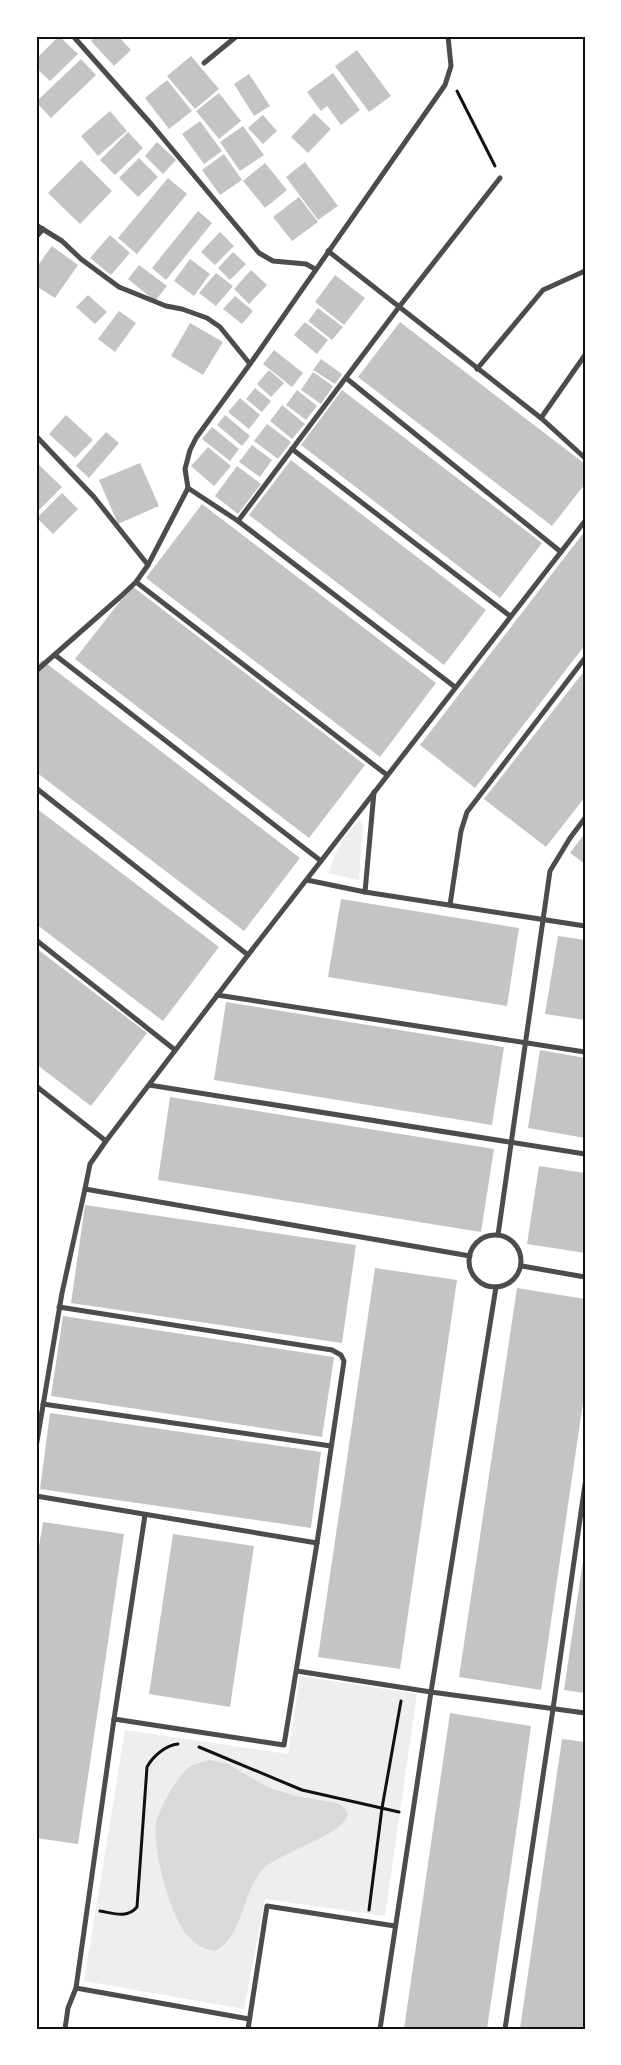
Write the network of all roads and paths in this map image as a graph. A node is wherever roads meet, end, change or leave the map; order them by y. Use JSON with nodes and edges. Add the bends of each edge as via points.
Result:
{"nodes":[{"id":1,"x":73,"y":36,"type":"edge"},
{"id":2,"x":237,"y":36,"type":"edge"},
{"id":3,"x":448,"y":36,"type":"edge"},
{"id":4,"x":204,"y":63,"type":"dead end"},
{"id":5,"x":449,"y":75,"type":"junction"},
{"id":6,"x":500,"y":178,"type":"joint"},
{"id":7,"x":36,"y":225,"type":"edge"},
{"id":8,"x":43,"y":229,"type":"junction"},
{"id":9,"x":36,"y":237,"type":"edge"},
{"id":10,"x":328,"y":251,"type":"junction"},
{"id":11,"x":315,"y":269,"type":"junction"},
{"id":12,"x":585,"y":271,"type":"edge"},
{"id":13,"x":399,"y":307,"type":"junction"},
{"id":14,"x":585,"y":355,"type":"edge"},
{"id":15,"x":250,"y":364,"type":"junction"},
{"id":16,"x":477,"y":369,"type":"junction"},
{"id":17,"x":346,"y":378,"type":"junction"},
{"id":18,"x":541,"y":418,"type":"junction"},
{"id":19,"x":36,"y":436,"type":"edge"},
{"id":20,"x":292,"y":449,"type":"junction"},
{"id":21,"x":585,"y":458,"type":"edge"},
{"id":22,"x":188,"y":488,"type":"junction"},
{"id":23,"x":238,"y":521,"type":"junction"},
{"id":24,"x":585,"y":521,"type":"edge"},
{"id":25,"x":561,"y":552,"type":"junction"},
{"id":26,"x":148,"y":565,"type":"junction"},
{"id":27,"x":136,"y":582,"type":"junction"},
{"id":28,"x":510,"y":616,"type":"junction"},
{"id":29,"x":55,"y":655,"type":"junction"},
{"id":30,"x":585,"y":658,"type":"edge"},
{"id":31,"x":36,"y":671,"type":"edge"},
{"id":32,"x":455,"y":687,"type":"junction"},
{"id":33,"x":387,"y":775,"type":"junction"},
{"id":34,"x":36,"y":788,"type":"edge"},
{"id":35,"x":374,"y":792,"type":"junction"},
{"id":36,"x":585,"y":818,"type":"edge"},
{"id":37,"x":322,"y":861,"type":"junction"},
{"id":38,"x":307,"y":880,"type":"junction"},
{"id":39,"x":366,"y":892,"type":"junction"},
{"id":40,"x":450,"y":905,"type":"junction"},
{"id":41,"x":543,"y":920,"type":"junction"},
{"id":42,"x":585,"y":926,"type":"edge"},
{"id":43,"x":36,"y":940,"type":"edge"},
{"id":44,"x":248,"y":955,"type":"junction"},
{"id":45,"x":217,"y":995,"type":"junction"},
{"id":46,"x":527,"y":1042,"type":"junction"},
{"id":47,"x":175,"y":1050,"type":"junction"},
{"id":48,"x":585,"y":1052,"type":"edge"},
{"id":49,"x":149,"y":1085,"type":"junction"},
{"id":50,"x":36,"y":1086,"type":"edge"},
{"id":51,"x":106,"y":1141,"type":"junction"},
{"id":52,"x":512,"y":1142,"type":"junction"},
{"id":53,"x":585,"y":1154,"type":"edge"},
{"id":54,"x":85,"y":1189,"type":"junction"},
{"id":55,"x":498,"y":1235,"type":"junction"},
{"id":56,"x":470,"y":1256,"type":"junction"},
{"id":57,"x":522,"y":1266,"type":"junction"},
{"id":58,"x":585,"y":1277,"type":"edge"},
{"id":59,"x":496,"y":1287,"type":"junction"},
{"id":60,"x":59,"y":1306,"type":"junction"},
{"id":61,"x":43,"y":1404,"type":"junction"},
{"id":62,"x":330,"y":1446,"type":"junction"},
{"id":63,"x":36,"y":1447,"type":"edge"},
{"id":64,"x":585,"y":1484,"type":"edge"},
{"id":65,"x":36,"y":1496,"type":"edge"},
{"id":66,"x":145,"y":1515,"type":"junction"},
{"id":67,"x":318,"y":1543,"type":"junction"},
{"id":68,"x":296,"y":1671,"type":"junction"},
{"id":69,"x":404,"y":1688,"type":"junction"},
{"id":70,"x":431,"y":1692,"type":"junction"},
{"id":71,"x":553,"y":1709,"type":"junction"},
{"id":72,"x":585,"y":1713,"type":"edge"},
{"id":73,"x":114,"y":1719,"type":"junction"},
{"id":74,"x":182,"y":1744,"type":"dead end"},
{"id":75,"x":190,"y":1744,"type":"dead end"},
{"id":76,"x":382,"y":1808,"type":"junction"},
{"id":77,"x":412,"y":1816,"type":"junction"},
{"id":78,"x":86,"y":1910,"type":"junction"},
{"id":79,"x":367,"y":1921,"type":"junction"},
{"id":80,"x":395,"y":1926,"type":"junction"},
{"id":81,"x":76,"y":1988,"type":"junction"},
{"id":82,"x":249,"y":2018,"type":"junction"},
{"id":83,"x":65,"y":2029,"type":"edge"},
{"id":84,"x":248,"y":2029,"type":"edge"},
{"id":85,"x":380,"y":2029,"type":"edge"},
{"id":86,"x":505,"y":2029,"type":"edge"}],
"edges":[{"from":1,"to":11,"type":"street","via":[[259,253],[273,261],[306,264]]},
{"from":2,"to":4,"type":"street"},
{"from":3,"to":5,"type":"street"},
{"from":5,"to":6,"type":"path"},
{"from":5,"to":10,"type":"street","via":[[440,93]]},
{"from":6,"to":13,"type":"street"},
{"from":7,"to":8,"type":"street"},
{"from":8,"to":9,"type":"street"},
{"from":8,"to":15,"type":"street","via":[[119,287],[207,318],[220,328]]},
{"from":10,"to":11,"type":"street"},
{"from":10,"to":13,"type":"street"},
{"from":11,"to":15,"type":"street"},
{"from":12,"to":16,"type":"street","via":[[543,290]]},
{"from":13,"to":16,"type":"street"},
{"from":13,"to":17,"type":"street"},
{"from":14,"to":18,"type":"street"},
{"from":15,"to":22,"type":"street","via":[[196,438],[185,469]]},
{"from":16,"to":18,"type":"street"},
{"from":17,"to":20,"type":"street"},
{"from":17,"to":25,"type":"street"},
{"from":18,"to":21,"type":"street"},
{"from":19,"to":26,"type":"street","via":[[94,497]]},
{"from":20,"to":23,"type":"street"},
{"from":20,"to":28,"type":"street"},
{"from":22,"to":23,"type":"street"},
{"from":22,"to":26,"type":"street"},
{"from":23,"to":32,"type":"street"},
{"from":24,"to":25,"type":"street"},
{"from":25,"to":28,"type":"street"},
{"from":26,"to":27,"type":"street"},
{"from":27,"to":29,"type":"street"},
{"from":27,"to":33,"type":"street"},
{"from":28,"to":32,"type":"street"},
{"from":29,"to":31,"type":"street"},
{"from":29,"to":37,"type":"street"},
{"from":30,"to":40,"type":"street","via":[[467,812]]},
{"from":32,"to":33,"type":"street"},
{"from":33,"to":35,"type":"street"},
{"from":34,"to":44,"type":"street"},
{"from":35,"to":37,"type":"street"},
{"from":35,"to":39,"type":"street"},
{"from":36,"to":41,"type":"street","via":[[550,871]]},
{"from":37,"to":38,"type":"street"},
{"from":38,"to":39,"type":"street"},
{"from":38,"to":44,"type":"street"},
{"from":39,"to":40,"type":"street"},
{"from":40,"to":41,"type":"street"},
{"from":41,"to":42,"type":"street"},
{"from":41,"to":46,"type":"street"},
{"from":43,"to":47,"type":"street"},
{"from":44,"to":45,"type":"street"},
{"from":45,"to":46,"type":"street"},
{"from":45,"to":47,"type":"street"},
{"from":46,"to":48,"type":"street"},
{"from":46,"to":52,"type":"street"},
{"from":47,"to":49,"type":"street"},
{"from":49,"to":51,"type":"street"},
{"from":49,"to":52,"type":"street"},
{"from":50,"to":51,"type":"street"},
{"from":51,"to":54,"type":"street","via":[[90,1164]]},
{"from":52,"to":53,"type":"street"},
{"from":52,"to":55,"type":"street"},
{"from":54,"to":56,"type":"street"},
{"from":54,"to":60,"type":"street"},
{"from":55,"to":56,"type":"street","via":[[483,1237],[472,1248]]},
{"from":55,"to":57,"type":"street","via":[[514,1242],[522,1257]]},
{"from":56,"to":59,"type":"street","via":[[475,1278]]},
{"from":57,"to":58,"type":"street"},
{"from":57,"to":59,"type":"street","via":[[513,1281]]},
{"from":59,"to":70,"type":"street"},
{"from":60,"to":61,"type":"street"},
{"from":60,"to":62,"type":"street","via":[[337,1352],[344,1361]]},
{"from":61,"to":62,"type":"street"},
{"from":61,"to":63,"type":"street"},
{"from":62,"to":67,"type":"street"},
{"from":64,"to":71,"type":"street"},
{"from":65,"to":66,"type":"street"},
{"from":66,"to":67,"type":"street"},
{"from":66,"to":73,"type":"street"},
{"from":67,"to":68,"type":"street"},
{"from":68,"to":69,"type":"street"},
{"from":68,"to":73,"type":"street","via":[[284,1745]]},
{"from":69,"to":70,"type":"street"},
{"from":69,"to":76,"type":"path"},
{"from":70,"to":71,"type":"street"},
{"from":70,"to":77,"type":"street"},
{"from":71,"to":72,"type":"street"},
{"from":71,"to":86,"type":"street"},
{"from":73,"to":78,"type":"street"},
{"from":74,"to":78,"type":"path","via":[[152,1757],[147,1767],[136,1907],[126,1915]]},
{"from":75,"to":76,"type":"path","via":[[302,1790]]},
{"from":76,"to":77,"type":"path"},
{"from":76,"to":79,"type":"path"},
{"from":77,"to":80,"type":"street"},
{"from":78,"to":81,"type":"street"},
{"from":79,"to":80,"type":"street"},
{"from":79,"to":82,"type":"street","via":[[267,1906]]},
{"from":80,"to":85,"type":"street"},
{"from":81,"to":82,"type":"street"},
{"from":81,"to":83,"type":"street","via":[[68,2008]]},
{"from":82,"to":84,"type":"street"}]}
